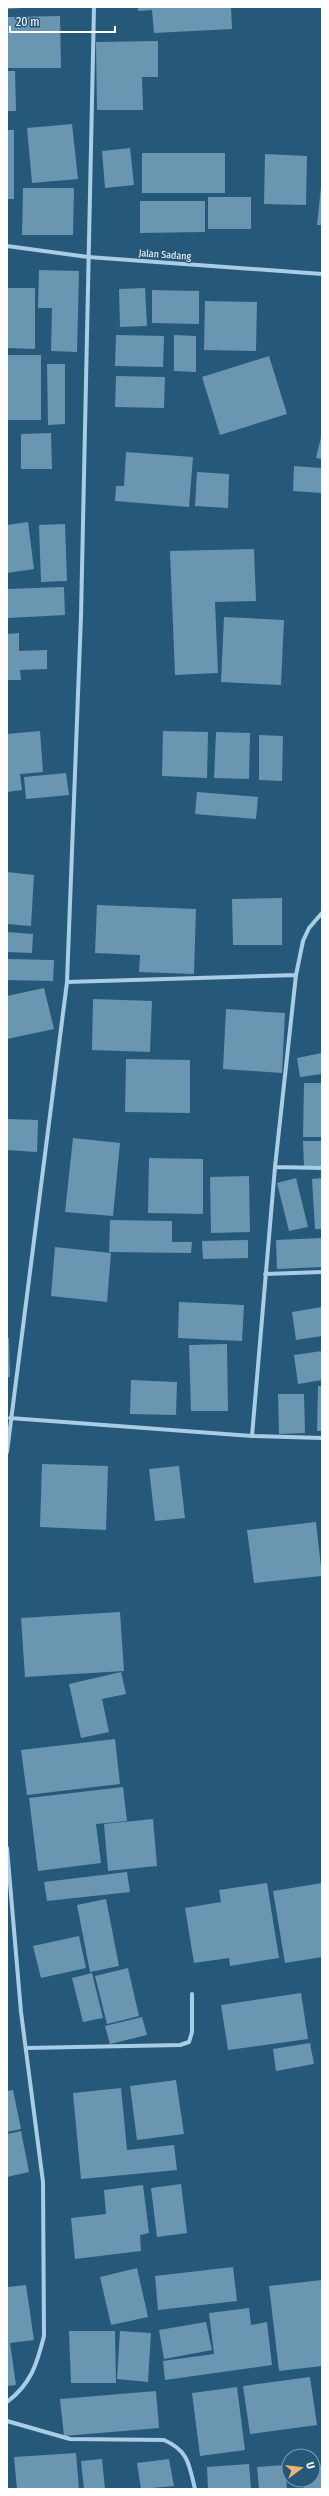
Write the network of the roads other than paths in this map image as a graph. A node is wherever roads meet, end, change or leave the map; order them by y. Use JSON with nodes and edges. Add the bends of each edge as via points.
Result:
{"nodes":[{"id":1,"x":94,"y":7,"type":"edge"},
{"id":2,"x":7,"y":246,"type":"edge"},
{"id":3,"x":88,"y":257,"type":"junction"},
{"id":4,"x":322,"y":274,"type":"edge"},
{"id":5,"x":322,"y":912,"type":"edge"},
{"id":6,"x":296,"y":975,"type":"junction"},
{"id":7,"x":67,"y":982,"type":"junction"},
{"id":8,"x":275,"y":1168,"type":"junction"},
{"id":9,"x":322,"y":1168,"type":"edge"},
{"id":10,"x":322,"y":1272,"type":"edge"},
{"id":11,"x":265,"y":1274,"type":"junction"},
{"id":12,"x":10,"y":1418,"type":"junction"},
{"id":13,"x":252,"y":1436,"type":"junction"},
{"id":14,"x":322,"y":1438,"type":"edge"},
{"id":15,"x":7,"y":1452,"type":"edge"},
{"id":16,"x":7,"y":1848,"type":"edge"},
{"id":17,"x":192,"y":1994,"type":"dead end"},
{"id":18,"x":26,"y":2048,"type":"junction"},
{"id":19,"x":7,"y":2402,"type":"edge"},
{"id":20,"x":7,"y":2421,"type":"edge"},
{"id":21,"x":195,"y":2489,"type":"edge"}],
"edges":[{"from":1,"to":3,"type":"street"},
{"from":2,"to":3,"type":"street","name":"Jalan Sadang"},
{"from":3,"to":4,"type":"street","name":"Jalan Sadang"},
{"from":3,"to":7,"type":"street","via":[[80,624]]},
{"from":5,"to":6,"type":"street","via":[[309,928],[303,941]]},
{"from":6,"to":7,"type":"street"},
{"from":6,"to":8,"type":"street"},
{"from":7,"to":12,"type":"street"},
{"from":8,"to":9,"type":"street"},
{"from":8,"to":11,"type":"street"},
{"from":10,"to":11,"type":"street"},
{"from":11,"to":13,"type":"street"},
{"from":12,"to":13,"type":"street"},
{"from":12,"to":15,"type":"street"},
{"from":13,"to":14,"type":"street"},
{"from":16,"to":18,"type":"street"},
{"from":17,"to":18,"type":"street","via":[[192,2032],[189,2042],[166,2046]]},
{"from":18,"to":19,"type":"street","via":[[43,2182],[44,2336],[38,2361],[22,2391]]},
{"from":20,"to":21,"type":"street","via":[[70,2439],[164,2440],[176,2445],[185,2454]]}]}
